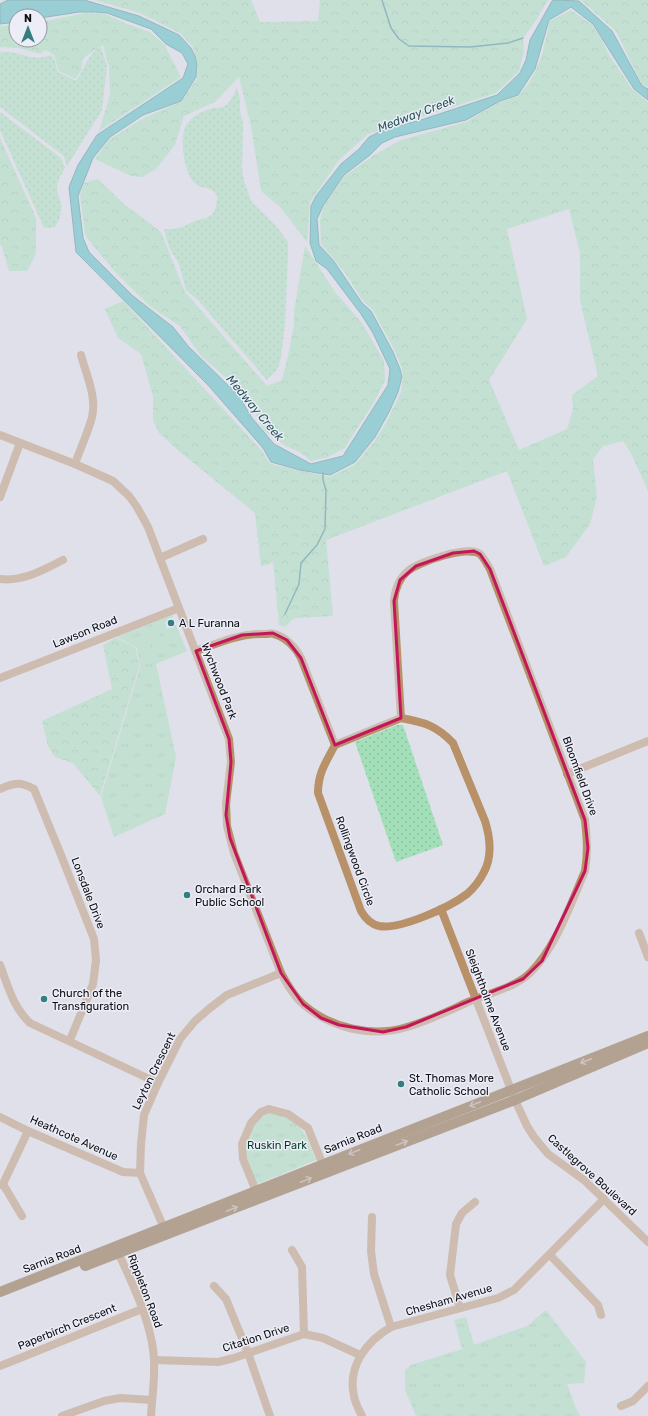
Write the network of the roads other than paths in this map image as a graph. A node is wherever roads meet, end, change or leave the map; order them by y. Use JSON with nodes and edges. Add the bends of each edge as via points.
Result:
{"nodes":[{"id":1,"x":81,"y":355,"type":"dead end"},
{"id":2,"x":0,"y":435,"type":"edge"},
{"id":3,"x":20,"y":443,"type":"junction"},
{"id":4,"x":75,"y":464,"type":"junction"},
{"id":5,"x":0,"y":497,"type":"edge"},
{"id":6,"x":203,"y":539,"type":"dead end"},
{"id":7,"x":160,"y":558,"type":"junction"},
{"id":8,"x":62,"y":560,"type":"dead end"},
{"id":9,"x":0,"y":579,"type":"edge"},
{"id":10,"x":179,"y":608,"type":"junction"},
{"id":11,"x":196,"y":651,"type":"junction"},
{"id":12,"x":0,"y":678,"type":"edge"},
{"id":13,"x":401,"y":718,"type":"junction"},
{"id":14,"x":648,"y":742,"type":"edge"},
{"id":15,"x":335,"y":745,"type":"junction"},
{"id":16,"x":567,"y":774,"type":"junction"},
{"id":17,"x":0,"y":789,"type":"edge"},
{"id":18,"x":440,"y":909,"type":"junction"},
{"id":19,"x":639,"y":933,"type":"dead end"},
{"id":20,"x":648,"y":957,"type":"edge"},
{"id":21,"x":0,"y":966,"type":"edge"},
{"id":22,"x":280,"y":973,"type":"junction"},
{"id":23,"x":476,"y":999,"type":"junction"},
{"id":24,"x":648,"y":1036,"type":"edge"},
{"id":25,"x":70,"y":1040,"type":"junction"},
{"id":26,"x":648,"y":1044,"type":"edge"},
{"id":27,"x":158,"y":1083,"type":"junction"},
{"id":28,"x":513,"y":1095,"type":"junction"},
{"id":29,"x":0,"y":1117,"type":"edge"},
{"id":30,"x":28,"y":1131,"type":"junction"},
{"id":31,"x":325,"y":1168,"type":"junction"},
{"id":32,"x":140,"y":1173,"type":"junction"},
{"id":33,"x":2,"y":1185,"type":"edge"},
{"id":34,"x":257,"y":1195,"type":"junction"},
{"id":35,"x":604,"y":1199,"type":"junction"},
{"id":36,"x":475,"y":1202,"type":"dead end"},
{"id":37,"x":22,"y":1216,"type":"dead end"},
{"id":38,"x":372,"y":1217,"type":"dead end"},
{"id":39,"x":164,"y":1228,"type":"junction"},
{"id":40,"x":648,"y":1242,"type":"edge"},
{"id":41,"x":117,"y":1250,"type":"junction"},
{"id":42,"x":292,"y":1250,"type":"dead end"},
{"id":43,"x":550,"y":1255,"type":"junction"},
{"id":44,"x":214,"y":1286,"type":"dead end"},
{"id":45,"x":0,"y":1292,"type":"edge"},
{"id":46,"x":0,"y":1298,"type":"edge"},
{"id":47,"x":460,"y":1308,"type":"junction"},
{"id":48,"x":142,"y":1309,"type":"junction"},
{"id":49,"x":601,"y":1315,"type":"dead end"},
{"id":50,"x":391,"y":1327,"type":"junction"},
{"id":51,"x":304,"y":1334,"type":"junction"},
{"id":52,"x":248,"y":1353,"type":"junction"},
{"id":53,"x":360,"y":1355,"type":"junction"},
{"id":54,"x":154,"y":1360,"type":"junction"},
{"id":55,"x":0,"y":1366,"type":"edge"},
{"id":56,"x":648,"y":1386,"type":"edge"},
{"id":57,"x":152,"y":1400,"type":"junction"},
{"id":58,"x":621,"y":1406,"type":"dead end"},
{"id":59,"x":62,"y":1416,"type":"edge"},
{"id":60,"x":150,"y":1416,"type":"edge"},
{"id":61,"x":270,"y":1416,"type":"edge"},
{"id":62,"x":362,"y":1416,"type":"edge"}],
"edges":[{"from":1,"to":4,"type":"street","via":[[93,405],[92,416]]},
{"from":2,"to":3,"type":"street","name":"Wychwood Park"},
{"from":3,"to":4,"type":"street","name":"Wychwood Park"},
{"from":3,"to":5,"type":"street"},
{"from":4,"to":7,"type":"street","name":"Wychwood Park","via":[[113,481],[129,496],[148,526]]},
{"from":6,"to":7,"type":"street"},
{"from":7,"to":10,"type":"street","name":"Wychwood Park"},
{"from":8,"to":9,"type":"street","via":[[17,580]]},
{"from":10,"to":11,"type":"street","name":"Wychwood Park"},
{"from":10,"to":12,"type":"street","name":"Lawson Road"},
{"from":11,"to":15,"type":"street","via":[[247,635],[273,633],[287,640],[302,658]]},
{"from":11,"to":22,"type":"street","name":"Wychwood Park","via":[[229,739],[231,762],[226,810],[230,838]]},
{"from":13,"to":15,"type":"street"},
{"from":13,"to":16,"type":"street","name":"Bloomfield Drive","via":[[395,590],[407,572],[416,566],[453,553],[474,551],[480,554],[490,569]]},
{"from":13,"to":18,"type":"street","name":"Rollingwood Circle","via":[[421,721],[446,735],[454,743],[488,830],[490,850],[484,871],[468,893]]},
{"from":14,"to":16,"type":"street"},
{"from":15,"to":18,"type":"street","name":"Rollingwood Circle","via":[[320,776],[318,794],[361,911],[367,920],[377,926],[388,927],[401,925]]},
{"from":16,"to":23,"type":"street","name":"Bloomfield Drive","via":[[585,820],[588,848],[585,870],[542,961],[523,979]]},
{"from":17,"to":25,"type":"street","name":"Lonsdale Drive","via":[[14,784],[24,784],[34,790],[94,939],[96,960],[93,984]]},
{"from":18,"to":23,"type":"street","name":"Sleightholme Avenue"},
{"from":19,"to":20,"type":"street"},
{"from":21,"to":25,"type":"street","via":[[16,1006],[23,1016],[30,1023]]},
{"from":22,"to":23,"type":"street","name":"Bloomfield Drive","via":[[303,1004],[321,1018],[362,1030],[383,1032],[406,1027]]},
{"from":22,"to":27,"type":"street","name":"Leyton Crescent","via":[[227,995],[195,1021],[180,1039]]},
{"from":23,"to":28,"type":"street","name":"Sleightholme Avenue"},
{"from":24,"to":28,"type":"main road","name":"Sarnia Road","one_way":true},
{"from":25,"to":27,"type":"street"},
{"from":26,"to":28,"type":"main road","name":"Sarnia Road"},
{"from":27,"to":32,"type":"street","name":"Leyton Crescent","via":[[144,1115]]},
{"from":28,"to":31,"type":"main road","name":"Sarnia Road"},
{"from":28,"to":35,"type":"street","name":"Castlegrove Boulevard","via":[[527,1126],[548,1154],[584,1180]]},
{"from":29,"to":30,"type":"street","name":"Heathcote Avenue"},
{"from":30,"to":32,"type":"street","name":"Heathcote Avenue","via":[[123,1172]]},
{"from":30,"to":33,"type":"street"},
{"from":31,"to":34,"type":"main road","name":"Sarnia Road"},
{"from":31,"to":34,"type":"street","via":[[308,1128],[288,1114],[269,1109],[261,1112],[251,1123],[242,1144],[243,1159]]},
{"from":32,"to":39,"type":"street","name":"Leyton Crescent"},
{"from":33,"to":37,"type":"street"},
{"from":34,"to":39,"type":"main road","name":"Sarnia Road"},
{"from":41,"to":34,"type":"main road","name":"Sarnia Road","one_way":true},
{"from":35,"to":40,"type":"street","name":"Castlegrove Boulevard"},
{"from":35,"to":43,"type":"street","name":"Chesham Avenue"},
{"from":36,"to":47,"type":"street","via":[[462,1213],[456,1224],[450,1275]]},
{"from":38,"to":50,"type":"street","via":[[371,1251],[374,1274]]},
{"from":39,"to":41,"type":"main road","name":"Sarnia Road"},
{"from":41,"to":45,"type":"main road","name":"Sarnia Road"},
{"from":41,"to":46,"type":"main road","name":"Sarnia Road"},
{"from":41,"to":48,"type":"street","name":"Rippleton Road"},
{"from":42,"to":51,"type":"street","via":[[302,1267]]},
{"from":43,"to":47,"type":"street","name":"Chesham Avenue","via":[[514,1290],[498,1298]]},
{"from":43,"to":49,"type":"street","via":[[598,1305]]},
{"from":44,"to":52,"type":"street","via":[[226,1299]]},
{"from":47,"to":50,"type":"street","name":"Chesham Avenue"},
{"from":48,"to":54,"type":"street","name":"Rippleton Road","via":[[150,1332]]},
{"from":48,"to":55,"type":"street","name":"Paperbirch Crescent"},
{"from":50,"to":53,"type":"street","name":"Chesham Avenue","via":[[378,1335]]},
{"from":51,"to":52,"type":"street","name":"Citation Drive"},
{"from":51,"to":53,"type":"street","name":"Citation Drive","via":[[323,1338]]},
{"from":52,"to":54,"type":"street","name":"Citation Drive","via":[[218,1362]]},
{"from":52,"to":61,"type":"street"},
{"from":53,"to":62,"type":"street","name":"Chesham Avenue","via":[[355,1367],[353,1395]]},
{"from":54,"to":57,"type":"street","name":"Rippleton Road"},
{"from":56,"to":58,"type":"street","via":[[634,1401]]},
{"from":57,"to":59,"type":"street","via":[[120,1398]]},
{"from":57,"to":60,"type":"street","name":"Rippleton Road"}]}
